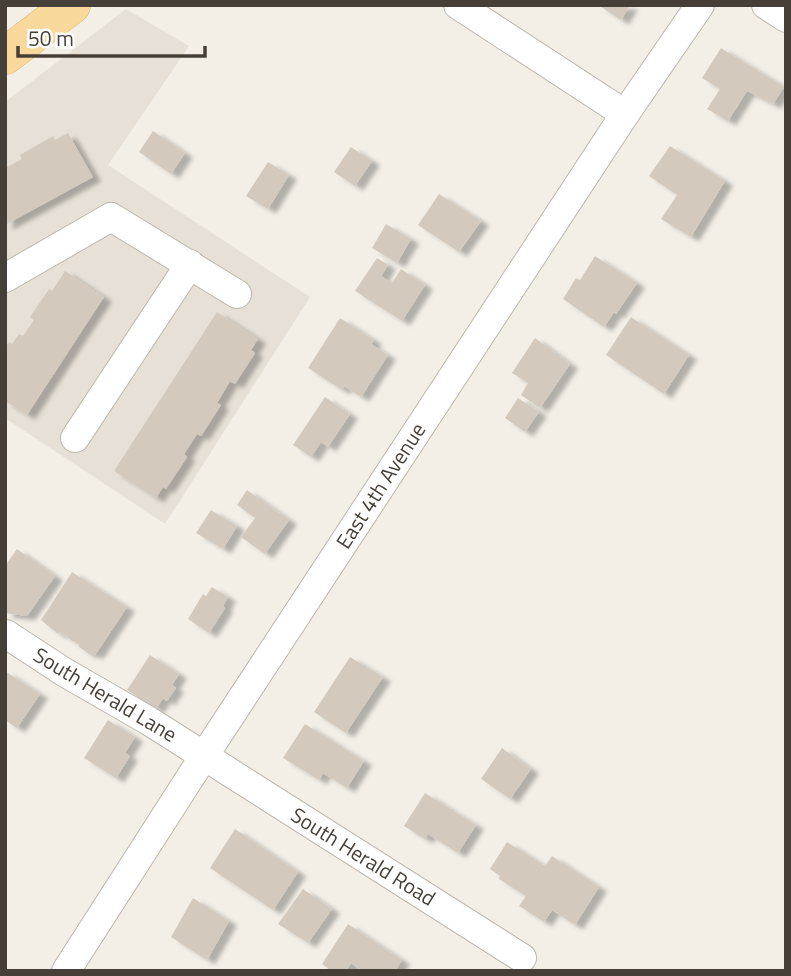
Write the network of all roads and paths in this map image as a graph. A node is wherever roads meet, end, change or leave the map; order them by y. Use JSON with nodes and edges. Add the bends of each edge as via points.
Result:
{"nodes":[{"id":1,"x":72,"y":5,"type":"edge"},
{"id":2,"x":458,"y":5,"type":"edge"},
{"id":3,"x":700,"y":5,"type":"edge"},
{"id":4,"x":766,"y":5,"type":"edge"},
{"id":5,"x":786,"y":18,"type":"edge"},
{"id":6,"x":5,"y":56,"type":"edge"},
{"id":7,"x":625,"y":114,"type":"junction"},
{"id":8,"x":190,"y":264,"type":"junction"},
{"id":9,"x":5,"y":278,"type":"edge"},
{"id":10,"x":237,"y":294,"type":"dead end"},
{"id":11,"x":75,"y":438,"type":"dead end"},
{"id":12,"x":6,"y":634,"type":"edge"},
{"id":13,"x":204,"y":756,"type":"junction"},
{"id":14,"x":522,"y":958,"type":"dead end"},
{"id":15,"x":66,"y":971,"type":"edge"}],
"edges":[{"from":1,"to":6,"type":"main road"},
{"from":2,"to":7,"type":"street"},
{"from":3,"to":7,"type":"street","name":"East 4th Avenue"},
{"from":4,"to":5,"type":"street"},
{"from":7,"to":13,"type":"street","name":"East 4th Avenue"},
{"from":8,"to":9,"type":"street","via":[[111,217]]},
{"from":8,"to":10,"type":"street"},
{"from":8,"to":11,"type":"street"},
{"from":12,"to":13,"type":"street","name":"South Herald Lane"},
{"from":13,"to":14,"type":"street","name":"South Herald Road"},
{"from":13,"to":15,"type":"street","name":"East 4th Avenue"}]}
